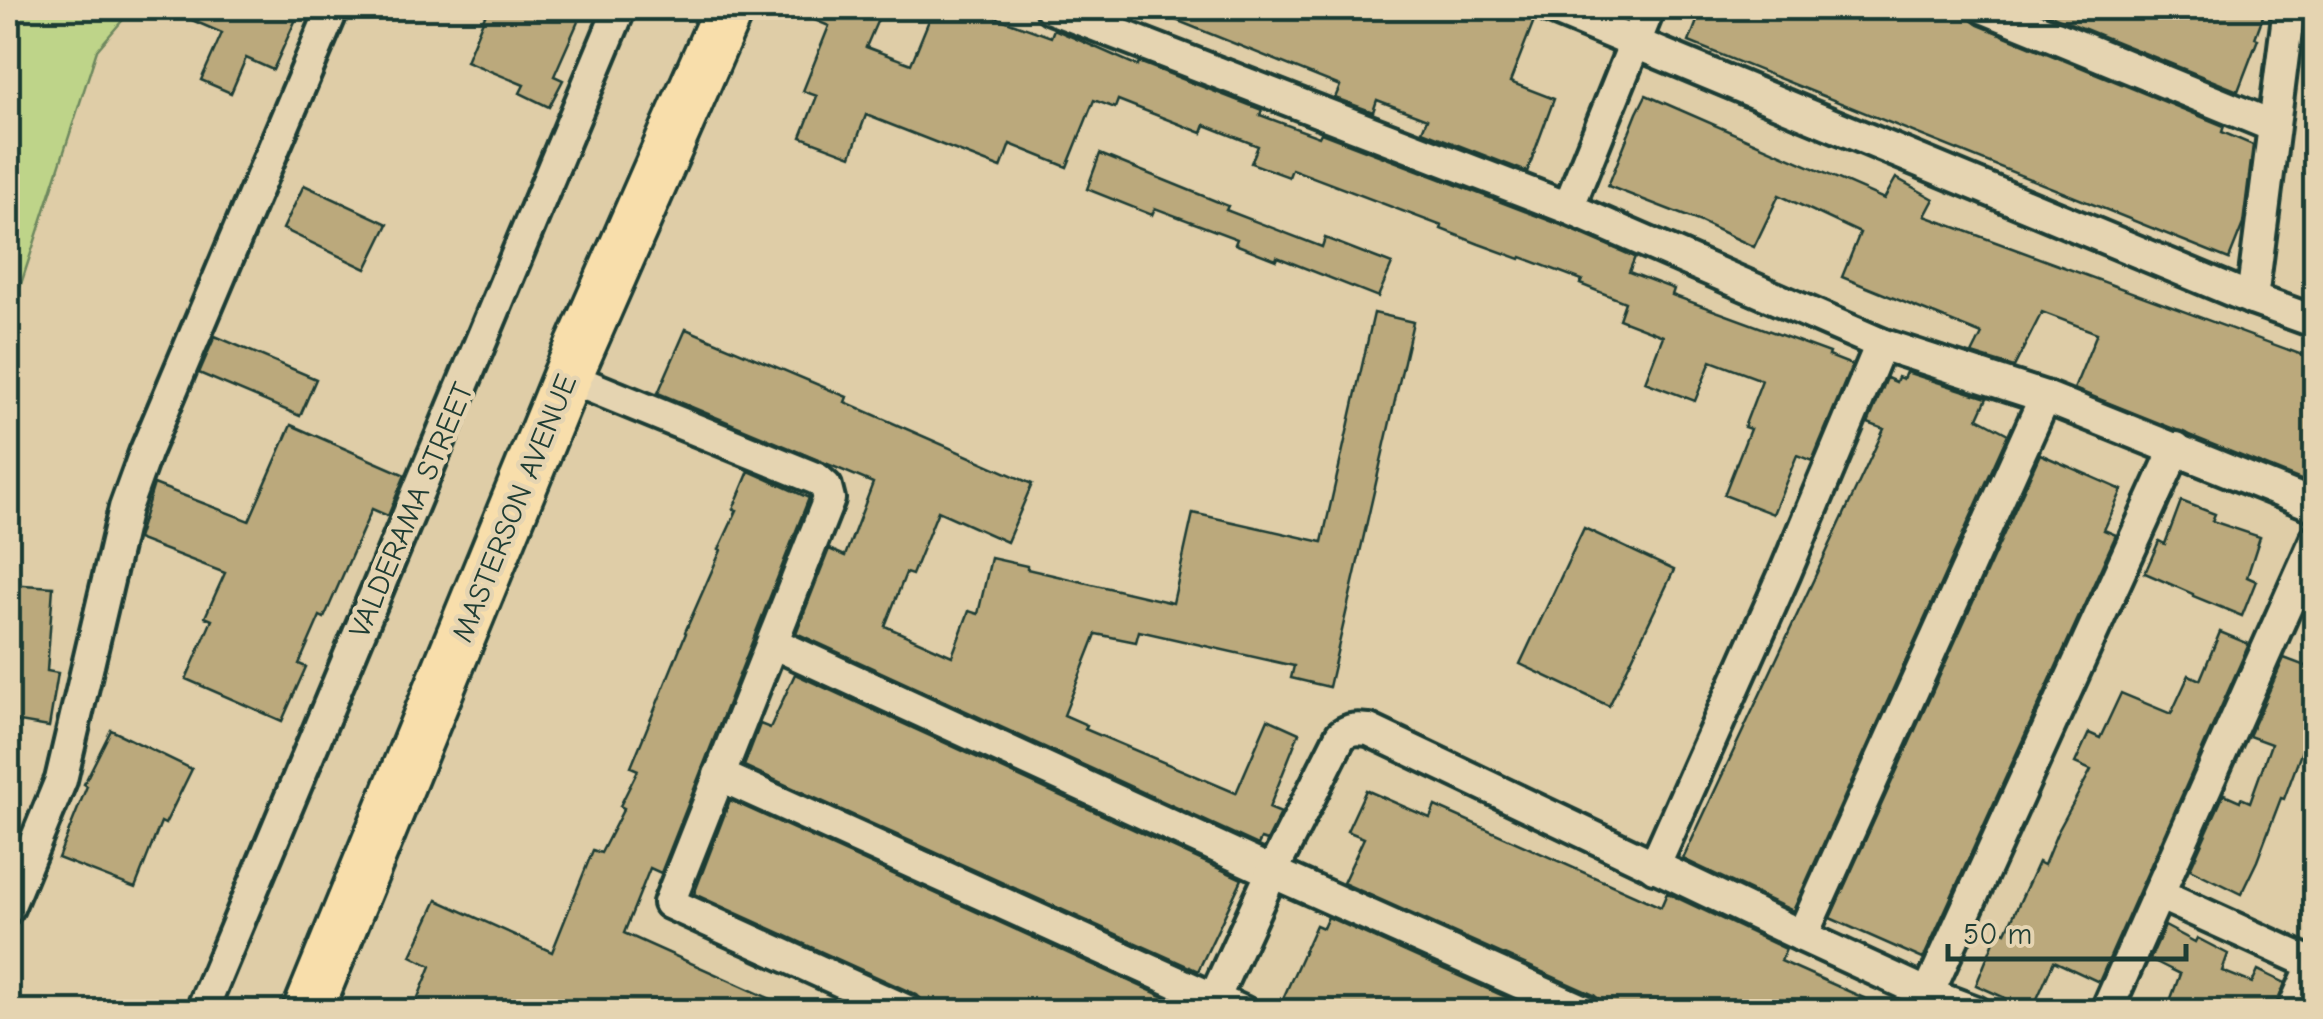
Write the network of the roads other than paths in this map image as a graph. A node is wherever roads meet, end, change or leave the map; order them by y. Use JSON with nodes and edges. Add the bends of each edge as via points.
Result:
{"nodes":[{"id":1,"x":334,"y":8,"type":"edge"},
{"id":2,"x":620,"y":8,"type":"edge"},
{"id":3,"x":728,"y":8,"type":"edge"},
{"id":4,"x":1050,"y":8,"type":"edge"},
{"id":5,"x":1551,"y":8,"type":"edge"},
{"id":6,"x":1650,"y":8,"type":"edge"},
{"id":7,"x":1985,"y":8,"type":"edge"},
{"id":8,"x":2288,"y":8,"type":"edge"},
{"id":9,"x":1636,"y":41,"type":"junction"},
{"id":10,"x":2274,"y":126,"type":"junction"},
{"id":11,"x":1568,"y":208,"type":"junction"},
{"id":12,"x":2252,"y":299,"type":"junction"},
{"id":13,"x":2316,"y":322,"type":"edge"},
{"id":14,"x":1882,"y":344,"type":"junction"},
{"id":15,"x":567,"y":377,"type":"junction"},
{"id":16,"x":2046,"y":397,"type":"junction"},
{"id":17,"x":2176,"y":448,"type":"junction"},
{"id":18,"x":2316,"y":506,"type":"edge"},
{"id":19,"x":2316,"y":539,"type":"edge"},
{"id":20,"x":774,"y":643,"type":"junction"},
{"id":21,"x":719,"y":775,"type":"junction"},
{"id":22,"x":1654,"y":867,"type":"junction"},
{"id":23,"x":1272,"y":872,"type":"junction"},
{"id":24,"x":2159,"y":894,"type":"junction"},
{"id":25,"x":8,"y":908,"type":"edge"},
{"id":26,"x":1802,"y":936,"type":"junction"},
{"id":27,"x":2314,"y":961,"type":"edge"},
{"id":28,"x":1924,"y":1002,"type":"edge"},
{"id":29,"x":1211,"y":1005,"type":"edge"},
{"id":30,"x":200,"y":1012,"type":"edge"},
{"id":31,"x":307,"y":1012,"type":"edge"},
{"id":32,"x":909,"y":1012,"type":"edge"},
{"id":33,"x":1243,"y":1012,"type":"edge"},
{"id":34,"x":1586,"y":1012,"type":"edge"},
{"id":35,"x":1976,"y":1012,"type":"edge"},
{"id":36,"x":2106,"y":1012,"type":"edge"},
{"id":37,"x":2292,"y":1012,"type":"edge"}],
"edges":[{"from":1,"to":25,"type":"street","via":[[124,508],[61,780]]},
{"from":2,"to":30,"type":"street","name":"VALDERAMA STREET"},
{"from":3,"to":15,"type":"main road","name":"MASTERSON AVENUE"},
{"from":4,"to":11,"type":"street"},
{"from":5,"to":9,"type":"street"},
{"from":6,"to":9,"type":"street"},
{"from":7,"to":10,"type":"street"},
{"from":8,"to":10,"type":"street"},
{"from":9,"to":11,"type":"street"},
{"from":9,"to":12,"type":"street"},
{"from":10,"to":12,"type":"street"},
{"from":11,"to":14,"type":"street"},
{"from":12,"to":13,"type":"street"},
{"from":14,"to":16,"type":"street"},
{"from":14,"to":22,"type":"street"},
{"from":15,"to":20,"type":"street","via":[[826,487],[829,499]]},
{"from":15,"to":31,"type":"main road","name":"MASTERSON AVENUE"},
{"from":16,"to":17,"type":"street"},
{"from":16,"to":26,"type":"street"},
{"from":17,"to":18,"type":"street"},
{"from":17,"to":28,"type":"street"},
{"from":19,"to":24,"type":"street"},
{"from":20,"to":21,"type":"street"},
{"from":20,"to":23,"type":"street"},
{"from":21,"to":29,"type":"street"},
{"from":21,"to":32,"type":"street","via":[[669,903]]},
{"from":22,"to":23,"type":"street","via":[[1356,728],[1341,735]]},
{"from":22,"to":26,"type":"street"},
{"from":23,"to":29,"type":"street"},
{"from":23,"to":34,"type":"street"},
{"from":24,"to":27,"type":"street"},
{"from":24,"to":36,"type":"street"},
{"from":26,"to":28,"type":"street"},
{"from":27,"to":37,"type":"street"},
{"from":28,"to":35,"type":"street"},
{"from":29,"to":33,"type":"street"}]}
